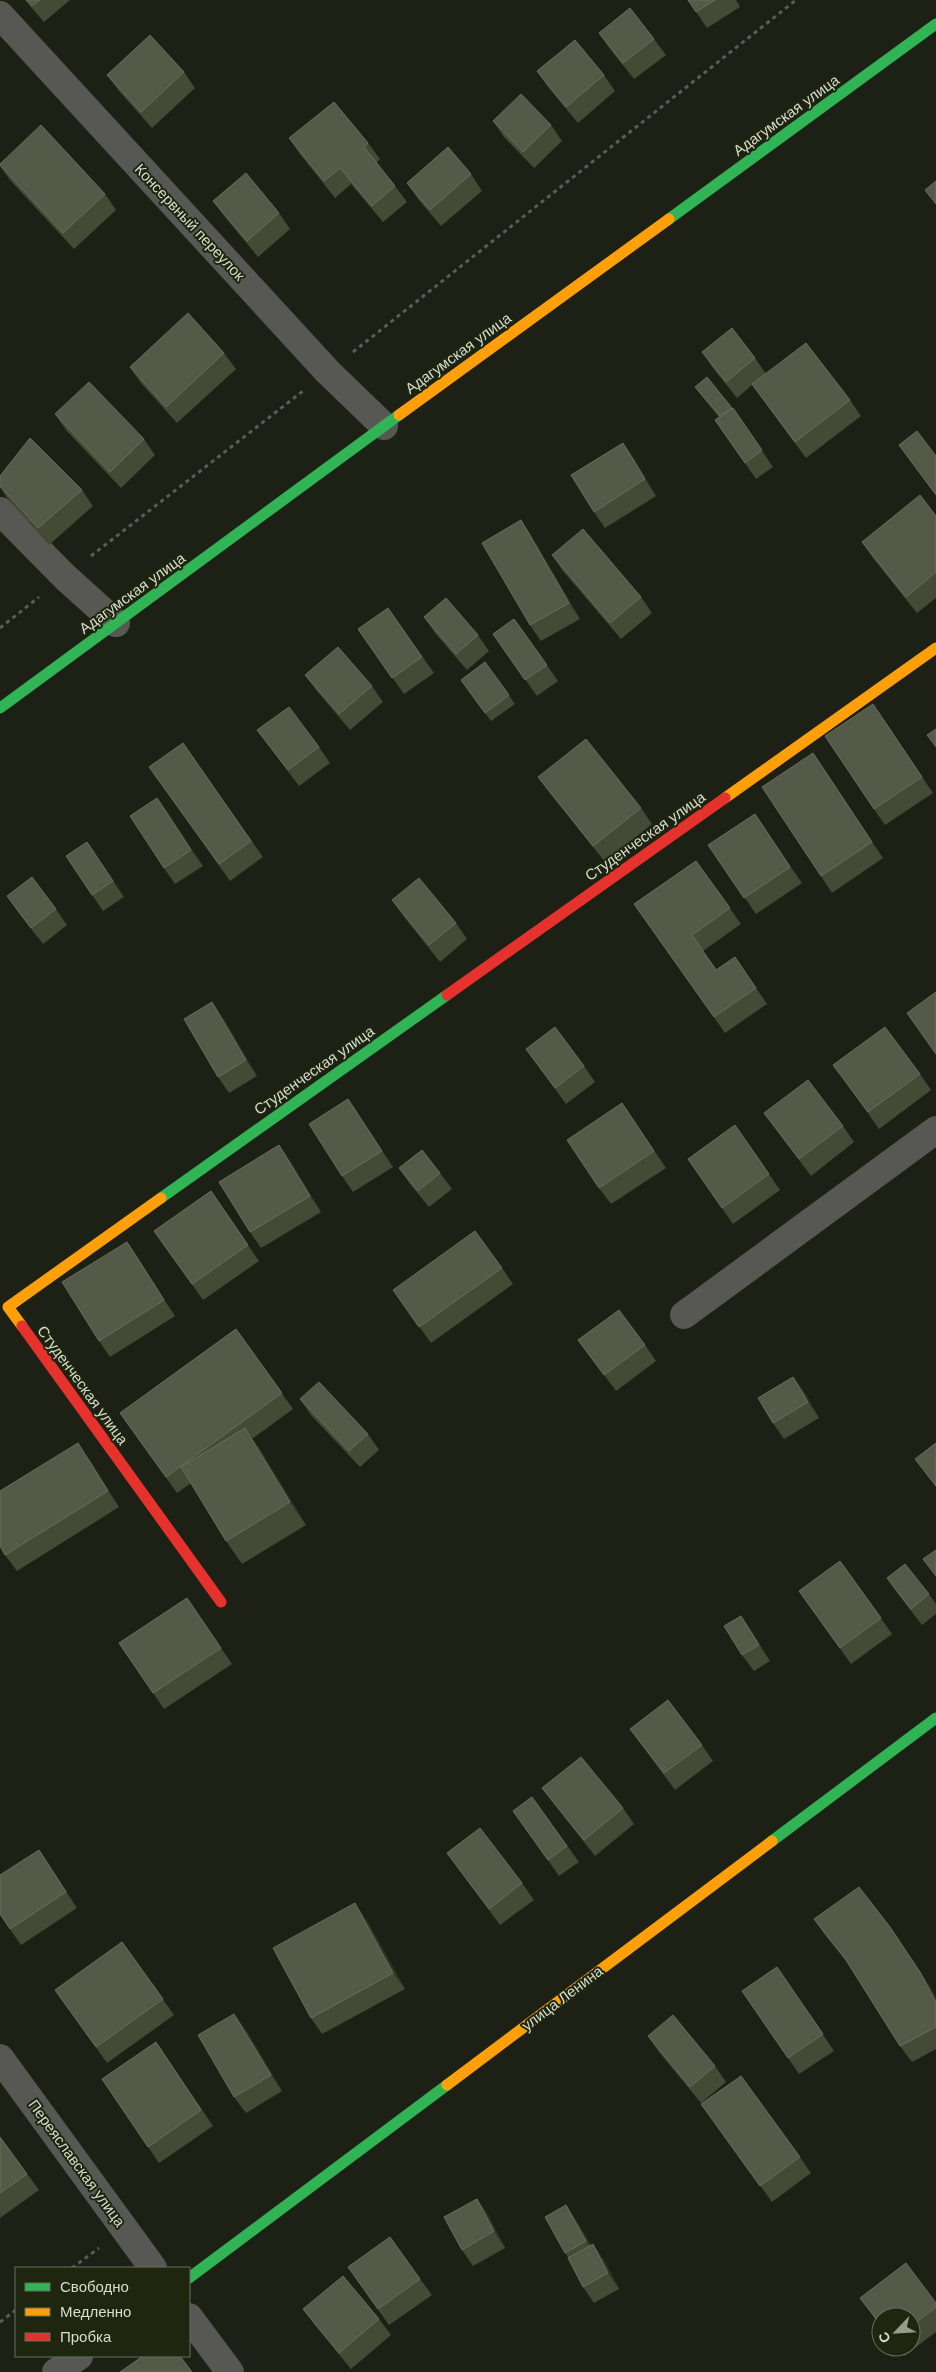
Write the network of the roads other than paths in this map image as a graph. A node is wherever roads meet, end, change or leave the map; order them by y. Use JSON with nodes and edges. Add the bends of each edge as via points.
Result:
{"nodes":[{"id":1,"x":0,"y":15,"type":"edge"},
{"id":2,"x":936,"y":24,"type":"edge"},
{"id":3,"x":384,"y":426,"type":"junction"},
{"id":4,"x":0,"y":511,"type":"edge"},
{"id":5,"x":116,"y":623,"type":"junction"},
{"id":6,"x":936,"y":648,"type":"edge"},
{"id":7,"x":0,"y":708,"type":"edge"},
{"id":8,"x":936,"y":1130,"type":"edge"},
{"id":9,"x":684,"y":1315,"type":"dead end"},
{"id":10,"x":222,"y":1602,"type":"dead end"},
{"id":11,"x":936,"y":1718,"type":"edge"},
{"id":12,"x":0,"y":2058,"type":"edge"},
{"id":13,"x":152,"y":2267,"type":"edge"},
{"id":14,"x":190,"y":2277,"type":"edge"},
{"id":15,"x":190,"y":2317,"type":"edge"},
{"id":16,"x":78,"y":2357,"type":"edge"},
{"id":17,"x":56,"y":2372,"type":"edge"},
{"id":18,"x":230,"y":2372,"type":"edge"}],
"edges":[{"from":1,"to":3,"type":"street","name":"Консервный переулок","via":[[328,372]]},
{"from":2,"to":3,"type":"street","name":"Адагумская улица"},
{"from":3,"to":5,"type":"street","name":"Адагумская улица"},
{"from":4,"to":5,"type":"street"},
{"from":5,"to":7,"type":"street","name":"Адагумская улица"},
{"from":6,"to":10,"type":"street","name":"Студенческая улица","via":[[8,1306]]},
{"from":8,"to":9,"type":"street"},
{"from":11,"to":14,"type":"street","name":"улица Ленина"},
{"from":12,"to":13,"type":"street","name":"Переяславская улица"},
{"from":15,"to":18,"type":"street"},
{"from":16,"to":17,"type":"street"}]}
